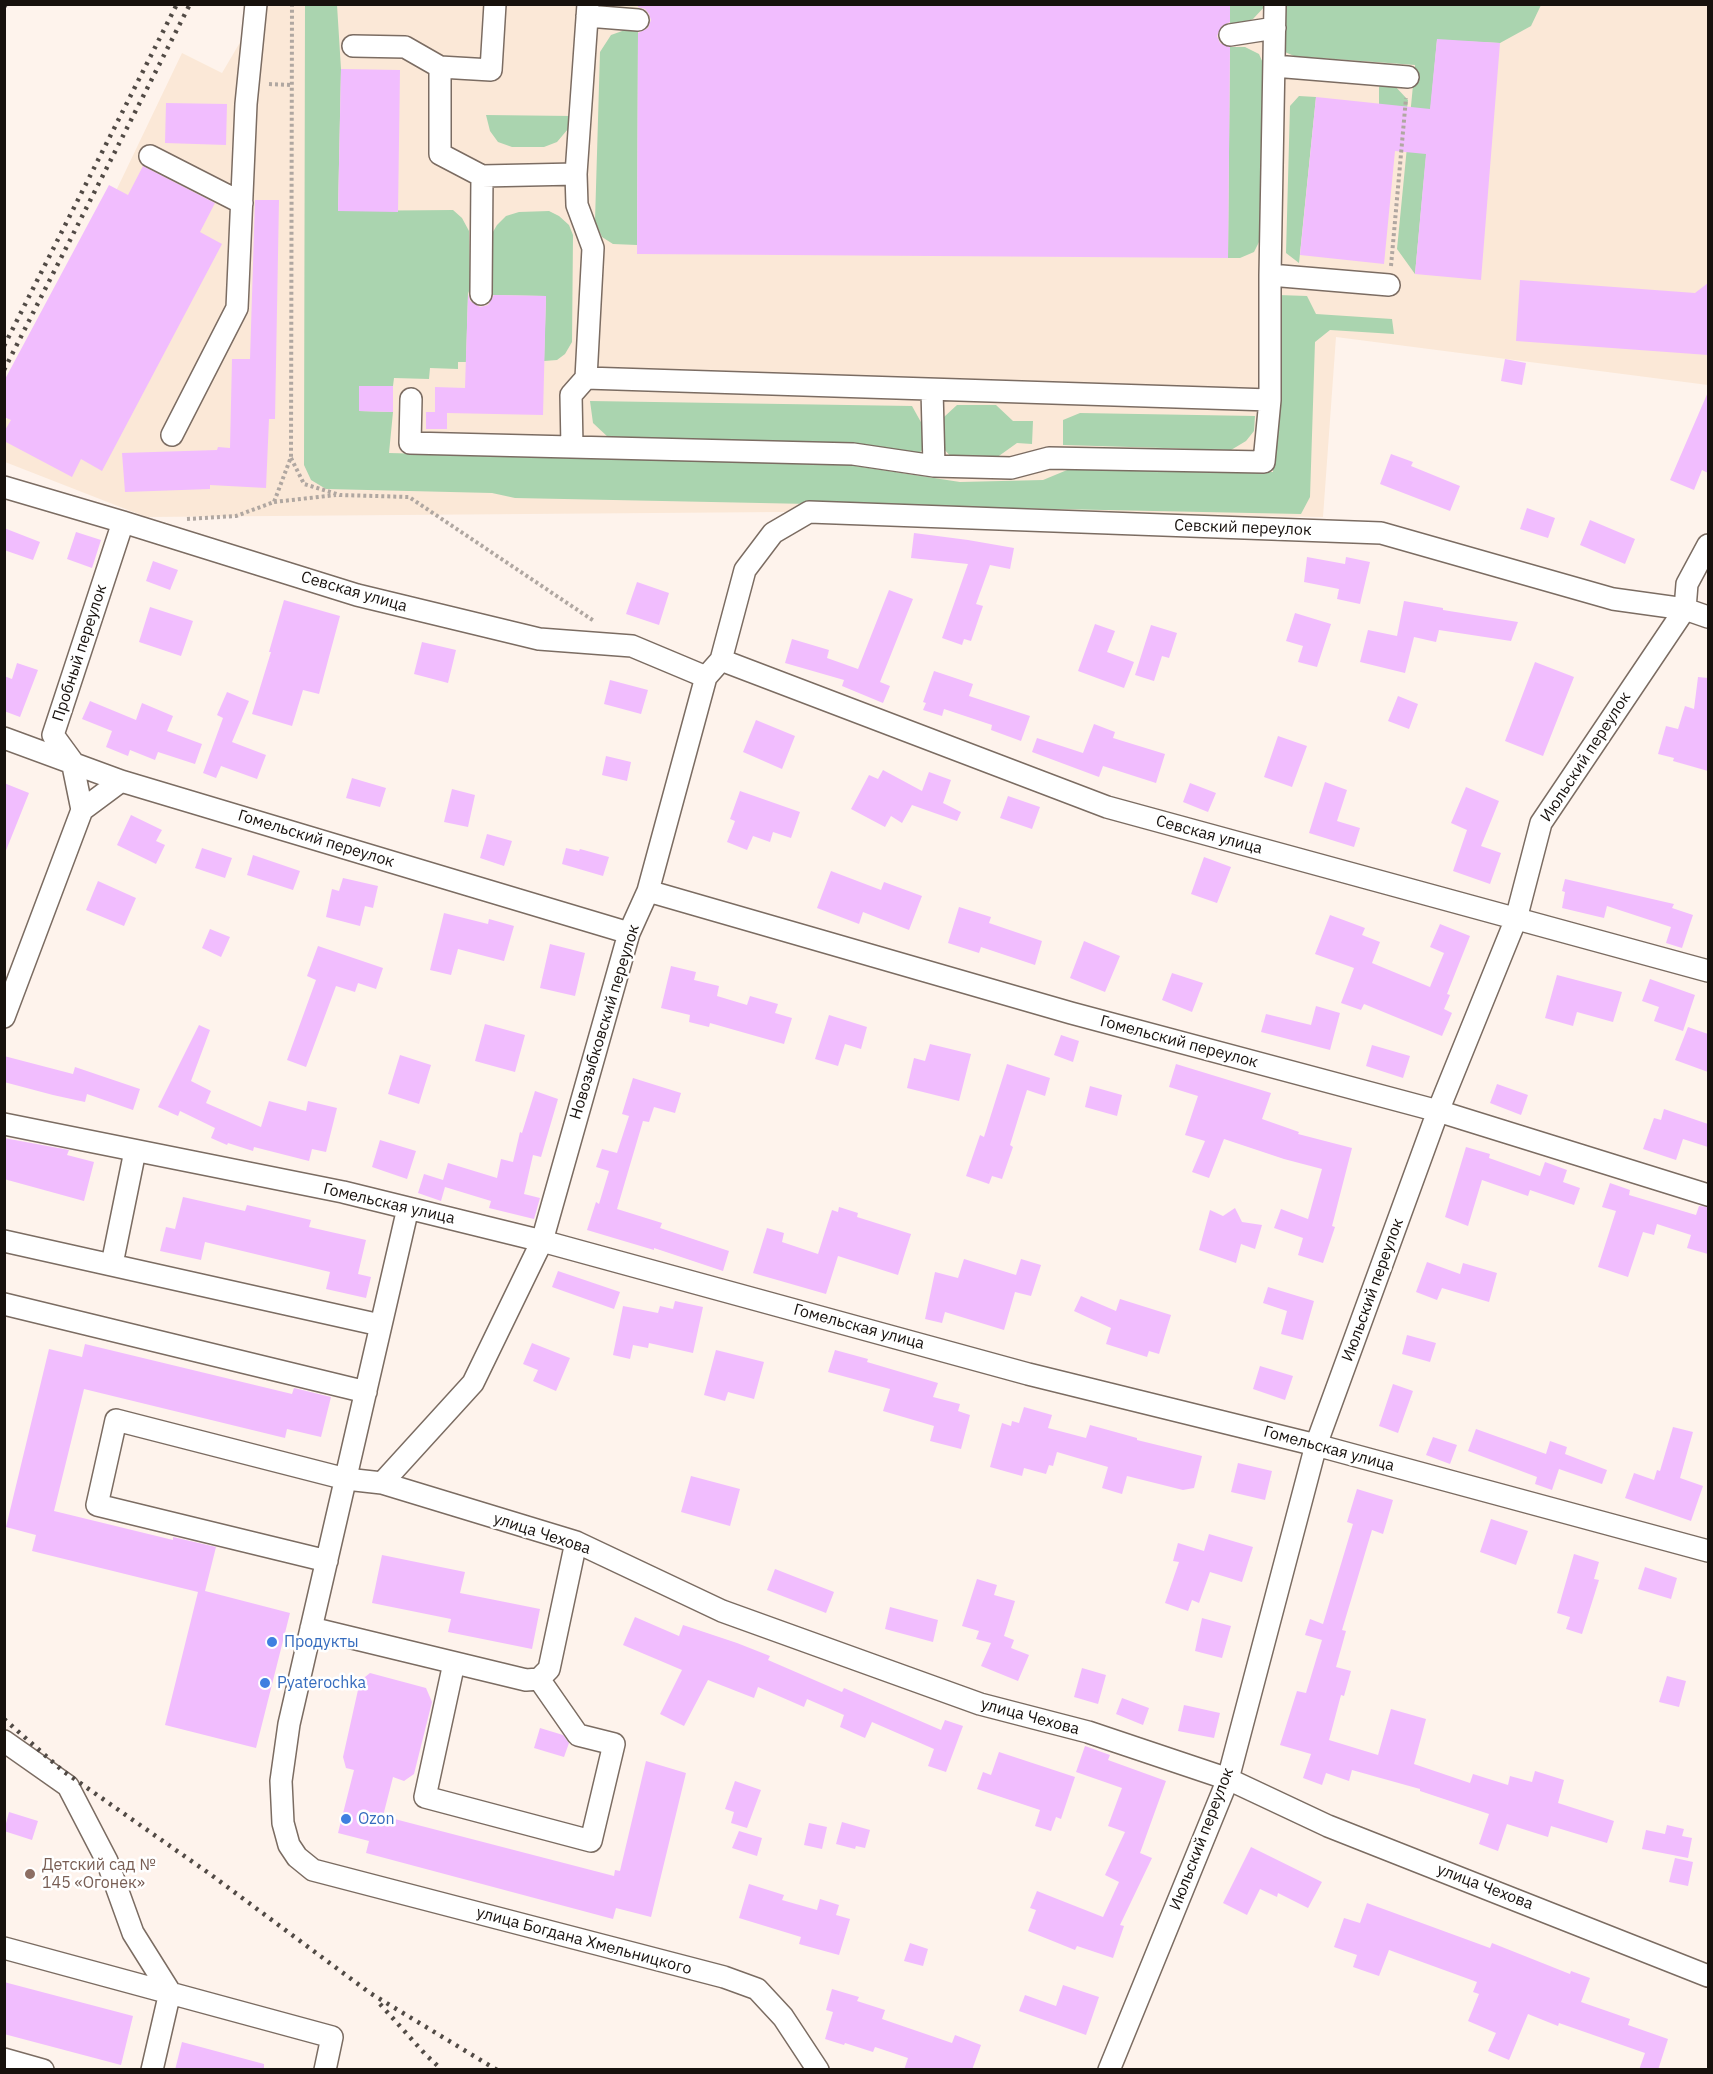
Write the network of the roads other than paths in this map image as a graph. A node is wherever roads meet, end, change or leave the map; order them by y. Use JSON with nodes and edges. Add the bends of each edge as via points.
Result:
{"nodes":[{"id":1,"x":255,"y":4,"type":"edge"},
{"id":2,"x":495,"y":4,"type":"edge"},
{"id":3,"x":1275,"y":4,"type":"edge"},
{"id":4,"x":588,"y":10,"type":"edge"},
{"id":5,"x":638,"y":20,"type":"dead end"},
{"id":6,"x":1275,"y":28,"type":"junction"},
{"id":7,"x":1230,"y":35,"type":"dead end"},
{"id":8,"x":352,"y":46,"type":"dead end"},
{"id":9,"x":1274,"y":66,"type":"junction"},
{"id":10,"x":440,"y":67,"type":"junction"},
{"id":11,"x":1408,"y":77,"type":"road end"},
{"id":12,"x":150,"y":156,"type":"dead end"},
{"id":13,"x":576,"y":174,"type":"junction"},
{"id":14,"x":482,"y":176,"type":"junction"},
{"id":15,"x":242,"y":202,"type":"junction"},
{"id":16,"x":1270,"y":275,"type":"junction"},
{"id":17,"x":1389,"y":285,"type":"road end"},
{"id":18,"x":481,"y":294,"type":"dead end"},
{"id":19,"x":586,"y":378,"type":"junction"},
{"id":20,"x":932,"y":390,"type":"junction"},
{"id":21,"x":411,"y":399,"type":"dead end"},
{"id":22,"x":1270,"y":400,"type":"junction"},
{"id":23,"x":172,"y":435,"type":"dead end"},
{"id":24,"x":572,"y":447,"type":"junction"},
{"id":25,"x":934,"y":466,"type":"junction"},
{"id":26,"x":4,"y":487,"type":"edge"},
{"id":27,"x":123,"y":522,"type":"junction"},
{"id":28,"x":773,"y":533,"type":"joint"},
{"id":29,"x":1708,"y":545,"type":"edge"},
{"id":30,"x":1684,"y":609,"type":"junction"},
{"id":31,"x":1708,"y":616,"type":"edge"},
{"id":32,"x":721,"y":660,"type":"junction"},
{"id":33,"x":706,"y":677,"type":"junction"},
{"id":34,"x":4,"y":738,"type":"edge"},
{"id":35,"x":72,"y":761,"type":"junction"},
{"id":36,"x":122,"y":781,"type":"junction"},
{"id":37,"x":82,"y":810,"type":"junction"},
{"id":38,"x":648,"y":891,"type":"junction"},
{"id":39,"x":1516,"y":919,"type":"junction"},
{"id":40,"x":629,"y":933,"type":"junction"},
{"id":41,"x":1708,"y":971,"type":"edge"},
{"id":42,"x":4,"y":1017,"type":"edge"},
{"id":43,"x":1438,"y":1111,"type":"junction"},
{"id":44,"x":4,"y":1124,"type":"edge"},
{"id":45,"x":135,"y":1151,"type":"junction"},
{"id":46,"x":1708,"y":1194,"type":"edge"},
{"id":47,"x":408,"y":1208,"type":"junction"},
{"id":48,"x":4,"y":1240,"type":"edge"},
{"id":49,"x":542,"y":1241,"type":"junction"},
{"id":50,"x":112,"y":1264,"type":"junction"},
{"id":51,"x":4,"y":1304,"type":"edge"},
{"id":52,"x":380,"y":1325,"type":"junction"},
{"id":53,"x":366,"y":1392,"type":"junction"},
{"id":54,"x":1316,"y":1444,"type":"junction"},
{"id":55,"x":346,"y":1479,"type":"junction"},
{"id":56,"x":382,"y":1484,"type":"junction"},
{"id":57,"x":576,"y":1542,"type":"junction"},
{"id":58,"x":1708,"y":1551,"type":"edge"},
{"id":59,"x":327,"y":1561,"type":"junction"},
{"id":60,"x":311,"y":1628,"type":"junction"},
{"id":61,"x":454,"y":1663,"type":"junction"},
{"id":62,"x":539,"y":1679,"type":"junction"},
{"id":63,"x":4,"y":1741,"type":"edge"},
{"id":64,"x":1228,"y":1779,"type":"junction"},
{"id":65,"x":4,"y":1948,"type":"edge"},
{"id":66,"x":1708,"y":1976,"type":"edge"},
{"id":67,"x":170,"y":1992,"type":"junction"},
{"id":68,"x":4,"y":2059,"type":"edge"},
{"id":69,"x":44,"y":2070,"type":"edge"},
{"id":70,"x":152,"y":2070,"type":"edge"},
{"id":71,"x":324,"y":2070,"type":"edge"},
{"id":72,"x":818,"y":2070,"type":"edge"},
{"id":73,"x":1110,"y":2070,"type":"edge"}],
"edges":[{"from":1,"to":15,"type":"street"},
{"from":2,"to":10,"type":"street","via":[[491,70]]},
{"from":3,"to":6,"type":"street"},
{"from":4,"to":5,"type":"street"},
{"from":4,"to":13,"type":"street"},
{"from":6,"to":7,"type":"street"},
{"from":6,"to":9,"type":"street"},
{"from":8,"to":10,"type":"street","via":[[405,47]]},
{"from":9,"to":11,"type":"street"},
{"from":9,"to":16,"type":"street"},
{"from":10,"to":14,"type":"street","via":[[440,154]]},
{"from":12,"to":15,"type":"street"},
{"from":13,"to":14,"type":"street"},
{"from":13,"to":19,"type":"street","via":[[577,205],[593,248]]},
{"from":14,"to":18,"type":"street"},
{"from":15,"to":23,"type":"street","via":[[237,309]]},
{"from":16,"to":17,"type":"street"},
{"from":16,"to":22,"type":"street"},
{"from":19,"to":20,"type":"street"},
{"from":19,"to":24,"type":"street","via":[[571,395]]},
{"from":20,"to":22,"type":"street"},
{"from":20,"to":25,"type":"street"},
{"from":21,"to":24,"type":"street","via":[[410,443]]},
{"from":22,"to":25,"type":"street","via":[[1264,462],[1049,458],[1011,468]]},
{"from":24,"to":25,"type":"street","via":[[853,454]]},
{"from":26,"to":27,"type":"street","name":"Севская улица"},
{"from":27,"to":33,"type":"street","name":"Севская улица","via":[[357,595],[539,639],[632,646]]},
{"from":27,"to":35,"type":"street","name":"Пробный переулок","via":[[53,735]]},
{"from":28,"to":30,"type":"street","name":"Севский переулок","via":[[809,512],[1382,533],[1613,598]]},
{"from":28,"to":32,"type":"street","name":"Новозыбковский переулок","via":[[745,570]]},
{"from":29,"to":30,"type":"street","name":"Июльский переулок","via":[[1687,584]]},
{"from":30,"to":31,"type":"street","name":"Севский переулок"},
{"from":30,"to":39,"type":"street","name":"Июльский переулок","via":[[1541,823]]},
{"from":32,"to":33,"type":"street","name":"Новозыбковский переулок"},
{"from":32,"to":39,"type":"street","name":"Севская улица","via":[[1107,807]]},
{"from":33,"to":38,"type":"street","name":"Новозыбковский переулок"},
{"from":34,"to":35,"type":"street","name":"Гомельский переулок"},
{"from":35,"to":36,"type":"street","name":"Гомельский переулок"},
{"from":35,"to":37,"type":"street","name":"Пробный переулок"},
{"from":36,"to":37,"type":"street"},
{"from":36,"to":40,"type":"street","name":"Гомельский переулок"},
{"from":37,"to":42,"type":"street"},
{"from":38,"to":40,"type":"street","name":"Новозыбковский переулок"},
{"from":38,"to":43,"type":"street","name":"Гомельский переулок","via":[[1071,1013]]},
{"from":39,"to":41,"type":"street","name":"Севская улица"},
{"from":39,"to":43,"type":"street","name":"Июльский переулок"},
{"from":40,"to":49,"type":"street","name":"Новозыбковский переулок"},
{"from":43,"to":46,"type":"street","name":"Гомельский переулок"},
{"from":43,"to":54,"type":"street","name":"Июльский переулок"},
{"from":44,"to":45,"type":"street","name":"Гомельская улица"},
{"from":45,"to":47,"type":"street","name":"Гомельская улица"},
{"from":45,"to":50,"type":"street"},
{"from":47,"to":49,"type":"street","name":"Гомельская улица"},
{"from":47,"to":52,"type":"street"},
{"from":48,"to":50,"type":"street"},
{"from":49,"to":54,"type":"street","name":"Гомельская улица","via":[[1017,1371]]},
{"from":49,"to":56,"type":"street","name":"Новозыбковский переулок","via":[[473,1383]]},
{"from":50,"to":52,"type":"street"},
{"from":51,"to":53,"type":"street"},
{"from":52,"to":53,"type":"street"},
{"from":53,"to":55,"type":"street"},
{"from":54,"to":58,"type":"street","name":"Гомельская улица"},
{"from":54,"to":64,"type":"street","name":"Июльский переулок"},
{"from":55,"to":56,"type":"street","name":"улица Чехова"},
{"from":55,"to":59,"type":"street"},
{"from":55,"to":59,"type":"street","name":"улица Чехова","via":[[116,1420],[97,1505]]},
{"from":56,"to":57,"type":"street","name":"улица Чехова"},
{"from":57,"to":62,"type":"street","via":[[549,1669]]},
{"from":57,"to":64,"type":"street","name":"улица Чехова","via":[[722,1611],[980,1704],[1088,1732]]},
{"from":59,"to":60,"type":"street"},
{"from":60,"to":61,"type":"street"},
{"from":60,"to":72,"type":"street","name":"улица Богдана Хмельницкого","via":[[289,1724],[281,1781],[283,1822],[297,1857],[313,1870],[724,1977],[757,1989],[783,2017]]},
{"from":61,"to":62,"type":"street","via":[[526,1680]]},
{"from":61,"to":62,"type":"street","via":[[425,1797],[591,1841],[614,1744],[578,1735]]},
{"from":63,"to":67,"type":"street","via":[[68,1786],[107,1861],[133,1933]]},
{"from":64,"to":66,"type":"street","name":"улица Чехова","via":[[1328,1826]]},
{"from":64,"to":73,"type":"street","name":"Июльский переулок"},
{"from":65,"to":67,"type":"street"},
{"from":67,"to":70,"type":"street"},
{"from":67,"to":71,"type":"street","via":[[332,2037]]},
{"from":68,"to":69,"type":"street"}]}
